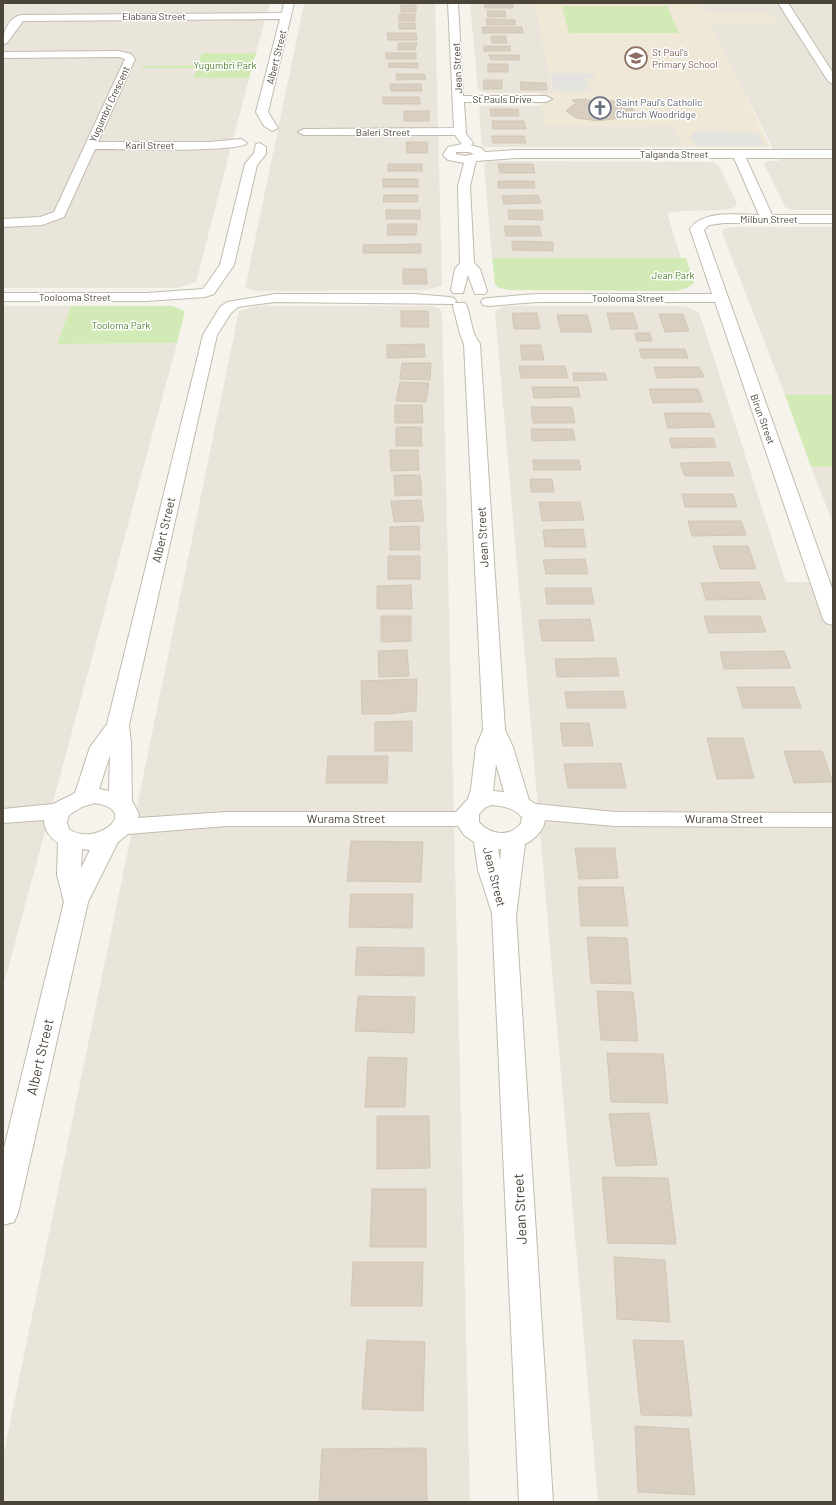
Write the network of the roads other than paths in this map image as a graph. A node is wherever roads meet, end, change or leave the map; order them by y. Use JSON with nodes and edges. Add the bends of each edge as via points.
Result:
{"nodes":[{"id":1,"x":290,"y":3,"type":"edge"},
{"id":2,"x":453,"y":3,"type":"edge"},
{"id":3,"x":783,"y":3,"type":"edge"},
{"id":4,"x":286,"y":16,"type":"junction"},
{"id":5,"x":3,"y":41,"type":"edge"},
{"id":6,"x":3,"y":55,"type":"edge"},
{"id":7,"x":833,"y":81,"type":"edge"},
{"id":8,"x":458,"y":99,"type":"junction"},
{"id":9,"x":546,"y":99,"type":"dead end"},
{"id":10,"x":262,"y":112,"type":"junction"},
{"id":11,"x":287,"y":131,"type":"junction"},
{"id":12,"x":460,"y":133,"type":"junction"},
{"id":13,"x":248,"y":138,"type":"junction"},
{"id":14,"x":90,"y":145,"type":"junction"},
{"id":15,"x":260,"y":147,"type":"junction"},
{"id":16,"x":456,"y":154,"type":"junction"},
{"id":17,"x":475,"y":154,"type":"junction"},
{"id":18,"x":738,"y":154,"type":"junction"},
{"id":19,"x":833,"y":154,"type":"edge"},
{"id":20,"x":251,"y":164,"type":"junction"},
{"id":21,"x":464,"y":186,"type":"junction"},
{"id":22,"x":767,"y":218,"type":"junction"},
{"id":23,"x":833,"y":219,"type":"edge"},
{"id":24,"x":705,"y":222,"type":"joint"},
{"id":25,"x":3,"y":223,"type":"edge"},
{"id":26,"x":467,"y":264,"type":"junction"},
{"id":27,"x":227,"y":265,"type":"junction"},
{"id":28,"x":234,"y":294,"type":"junction"},
{"id":29,"x":3,"y":297,"type":"edge"},
{"id":30,"x":206,"y":297,"type":"junction"},
{"id":31,"x":454,"y":298,"type":"junction"},
{"id":32,"x":720,"y":298,"type":"junction"},
{"id":33,"x":483,"y":304,"type":"junction"},
{"id":34,"x":210,"y":335,"type":"junction"},
{"id":35,"x":472,"y":344,"type":"junction"},
{"id":36,"x":824,"y":568,"type":"edge"},
{"id":37,"x":833,"y":619,"type":"edge"},
{"id":38,"x":118,"y":725,"type":"junction"},
{"id":39,"x":494,"y":730,"type":"junction"},
{"id":40,"x":85,"y":797,"type":"junction"},
{"id":41,"x":472,"y":810,"type":"junction"},
{"id":42,"x":3,"y":816,"type":"edge"},
{"id":43,"x":120,"y":820,"type":"junction"},
{"id":44,"x":523,"y":820,"type":"junction"},
{"id":45,"x":833,"y":820,"type":"edge"},
{"id":46,"x":3,"y":822,"type":"edge"},
{"id":47,"x":62,"y":826,"type":"junction"},
{"id":48,"x":485,"y":838,"type":"junction"},
{"id":49,"x":76,"y":902,"type":"junction"},
{"id":50,"x":504,"y":916,"type":"junction"},
{"id":51,"x":3,"y":1213,"type":"edge"},
{"id":52,"x":536,"y":1502,"type":"edge"}],
"edges":[{"from":1,"to":4,"type":"street","name":"Albert Street"},
{"from":2,"to":8,"type":"street","name":"Jean Street"},
{"from":3,"to":7,"type":"street"},
{"from":4,"to":5,"type":"street","name":"Elabana Street","via":[[21,18],[16,20]]},
{"from":4,"to":10,"type":"street","name":"Albert Street"},
{"from":6,"to":14,"type":"street","name":"Yugumbri Crescent","via":[[119,54],[130,59]]},
{"from":8,"to":9,"type":"street","name":"St Pauls Drive"},
{"from":8,"to":12,"type":"street","name":"Jean Street"},
{"from":10,"to":11,"type":"street","via":[[268,124]]},
{"from":10,"to":13,"type":"street","name":"Albert Street","via":[[255,117]]},
{"from":11,"to":12,"type":"street","name":"Baleri Street"},
{"from":11,"to":13,"type":"street"},
{"from":11,"to":15,"type":"street","via":[[265,139]]},
{"from":12,"to":16,"type":"street","name":"Jean Street","via":[[453,147]]},
{"from":12,"to":17,"type":"street"},
{"from":13,"to":14,"type":"street","name":"Karil Street","via":[[208,146]]},
{"from":13,"to":15,"type":"street"},
{"from":13,"to":20,"type":"street"},
{"from":14,"to":25,"type":"street","name":"Yugumbri Crescent","via":[[59,214],[42,221]]},
{"from":15,"to":20,"type":"street","via":[[260,154]]},
{"from":16,"to":17,"type":"street","name":"Talganda Street"},
{"from":16,"to":21,"type":"street","name":"Jean Street","via":[[457,172]]},
{"from":17,"to":18,"type":"street","name":"Talganda Street"},
{"from":17,"to":21,"type":"street","name":"Jean Street"},
{"from":18,"to":19,"type":"street","name":"Talganda Street"},
{"from":18,"to":22,"type":"street"},
{"from":20,"to":27,"type":"street"},
{"from":21,"to":26,"type":"street","name":"Jean Street"},
{"from":22,"to":23,"type":"street","name":"Milbun Street"},
{"from":22,"to":24,"type":"street","name":"Milbun Street"},
{"from":24,"to":32,"type":"street","name":"Birun Street","via":[[697,229],[698,235]]},
{"from":26,"to":31,"type":"street","name":"Jean Street","via":[[462,269]]},
{"from":26,"to":33,"type":"street","name":"Jean Street","via":[[474,269]]},
{"from":27,"to":28,"type":"street"},
{"from":27,"to":30,"type":"street"},
{"from":28,"to":30,"type":"street"},
{"from":28,"to":31,"type":"street","via":[[275,298]]},
{"from":28,"to":34,"type":"street","name":"Albert Street"},
{"from":29,"to":30,"type":"street","name":"Toolooma Street"},
{"from":30,"to":34,"type":"street","name":"Albert Street","via":[[211,312]]},
{"from":31,"to":33,"type":"street"},
{"from":31,"to":35,"type":"street","name":"Jean Street"},
{"from":32,"to":33,"type":"street","name":"Toolooma Street","via":[[536,298]]},
{"from":32,"to":36,"type":"street","name":"Birun Street"},
{"from":33,"to":35,"type":"street","name":"Jean Street","via":[[477,334]]},
{"from":34,"to":38,"type":"street","name":"Albert Street"},
{"from":35,"to":39,"type":"street","name":"Jean Street"},
{"from":36,"to":37,"type":"street","name":"Birun Street"},
{"from":38,"to":40,"type":"street","name":"Albert Street","via":[[101,747]]},
{"from":38,"to":43,"type":"street","name":"Albert Street","via":[[121,744]]},
{"from":39,"to":41,"type":"street","name":"Jean Street","via":[[487,747],[482,789]]},
{"from":39,"to":44,"type":"street","name":"Jean Street","via":[[502,747]]},
{"from":40,"to":43,"type":"street","via":[[105,796]]},
{"from":40,"to":47,"type":"street","via":[[70,803]]},
{"from":41,"to":43,"type":"street","name":"Wurama Street","via":[[226,819]]},
{"from":41,"to":44,"type":"street","via":[[498,798]]},
{"from":41,"to":48,"type":"street","via":[[470,828]]},
{"from":42,"to":47,"type":"street"},
{"from":43,"to":47,"type":"street","name":"Wurama Street","via":[[88,842]]},
{"from":43,"to":49,"type":"street","name":"Albert Street"},
{"from":44,"to":45,"type":"street","name":"Wurama Street","via":[[566,825],[615,819]]},
{"from":44,"to":48,"type":"street","via":[[504,841]]},
{"from":44,"to":50,"type":"street","name":"Jean Street","via":[[512,865]]},
{"from":46,"to":47,"type":"street"},
{"from":47,"to":49,"type":"street","name":"Albert Street"},
{"from":48,"to":50,"type":"street","name":"Jean Street","via":[[490,870]]},
{"from":49,"to":51,"type":"street","name":"Albert Street"},
{"from":50,"to":52,"type":"street","name":"Jean Street"}]}
